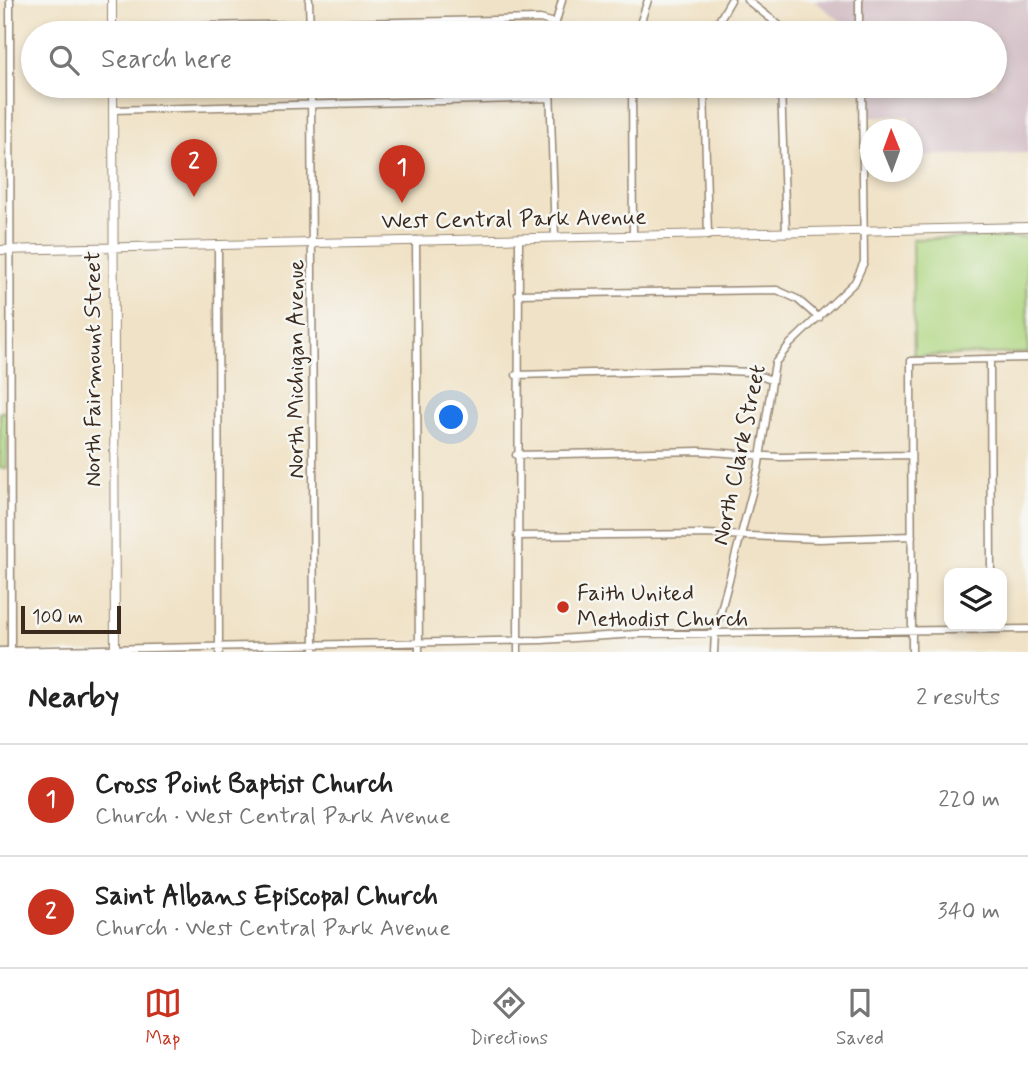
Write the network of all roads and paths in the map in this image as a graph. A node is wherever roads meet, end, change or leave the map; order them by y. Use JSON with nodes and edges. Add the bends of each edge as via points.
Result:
{"nodes":[{"id":1,"x":10,"y":0,"type":"edge"},
{"id":2,"x":112,"y":0,"type":"edge"},
{"id":3,"x":309,"y":0,"type":"edge"},
{"id":4,"x":562,"y":0,"type":"edge"},
{"id":5,"x":648,"y":0,"type":"edge"},
{"id":6,"x":731,"y":0,"type":"edge"},
{"id":7,"x":747,"y":0,"type":"edge"},
{"id":8,"x":859,"y":0,"type":"edge"},
{"id":9,"x":112,"y":21,"type":"edge"},
{"id":10,"x":310,"y":21,"type":"edge"},
{"id":11,"x":425,"y":21,"type":"edge"},
{"id":12,"x":548,"y":21,"type":"edge"},
{"id":13,"x":556,"y":21,"type":"edge"},
{"id":14,"x":641,"y":21,"type":"edge"},
{"id":15,"x":719,"y":21,"type":"edge"},
{"id":16,"x":774,"y":21,"type":"edge"},
{"id":17,"x":859,"y":21,"type":"edge"},
{"id":18,"x":113,"y":98,"type":"edge"},
{"id":19,"x":311,"y":98,"type":"edge"},
{"id":20,"x":550,"y":98,"type":"joint"},
{"id":21,"x":632,"y":98,"type":"edge"},
{"id":22,"x":704,"y":98,"type":"edge"},
{"id":23,"x":781,"y":98,"type":"edge"},
{"id":24,"x":862,"y":98,"type":"edge"},
{"id":25,"x":311,"y":104,"type":"junction"},
{"id":26,"x":113,"y":110,"type":"junction"},
{"id":27,"x":1028,"y":227,"type":"edge"},
{"id":28,"x":865,"y":231,"type":"junction"},
{"id":29,"x":786,"y":233,"type":"junction"},
{"id":30,"x":633,"y":236,"type":"junction"},
{"id":31,"x":708,"y":236,"type":"junction"},
{"id":32,"x":555,"y":237,"type":"junction"},
{"id":33,"x":519,"y":238,"type":"junction"},
{"id":34,"x":416,"y":240,"type":"junction"},
{"id":35,"x":314,"y":244,"type":"junction"},
{"id":36,"x":218,"y":245,"type":"junction"},
{"id":37,"x":112,"y":248,"type":"junction"},
{"id":38,"x":0,"y":250,"type":"edge"},
{"id":39,"x":10,"y":250,"type":"junction"},
{"id":40,"x":517,"y":294,"type":"junction"},
{"id":41,"x":819,"y":318,"type":"junction"},
{"id":42,"x":1028,"y":358,"type":"edge"},
{"id":43,"x":990,"y":359,"type":"junction"},
{"id":44,"x":516,"y":375,"type":"junction"},
{"id":45,"x":771,"y":380,"type":"junction"},
{"id":46,"x":516,"y":455,"type":"junction"},
{"id":47,"x":911,"y":455,"type":"junction"},
{"id":48,"x":761,"y":456,"type":"junction"},
{"id":49,"x":517,"y":536,"type":"junction"},
{"id":50,"x":741,"y":536,"type":"junction"},
{"id":51,"x":912,"y":536,"type":"junction"},
{"id":52,"x":991,"y":568,"type":"edge"},
{"id":53,"x":1007,"y":628,"type":"edge"},
{"id":54,"x":944,"y":629,"type":"edge"},
{"id":55,"x":1028,"y":629,"type":"edge"},
{"id":56,"x":913,"y":631,"type":"junction"},
{"id":57,"x":715,"y":633,"type":"junction"},
{"id":58,"x":518,"y":640,"type":"junction"},
{"id":59,"x":419,"y":642,"type":"junction"},
{"id":60,"x":314,"y":648,"type":"edge"},
{"id":61,"x":219,"y":650,"type":"edge"},
{"id":62,"x":116,"y":651,"type":"edge"},
{"id":63,"x":0,"y":652,"type":"edge"},
{"id":64,"x":11,"y":652,"type":"edge"},
{"id":65,"x":419,"y":652,"type":"edge"},
{"id":66,"x":518,"y":652,"type":"edge"},
{"id":67,"x":714,"y":652,"type":"edge"},
{"id":68,"x":912,"y":652,"type":"edge"}],
"edges":[{"from":1,"to":39,"type":"street"},
{"from":2,"to":9,"type":"street"},
{"from":3,"to":10,"type":"street"},
{"from":4,"to":13,"type":"street"},
{"from":5,"to":14,"type":"street"},
{"from":6,"to":15,"type":"street"},
{"from":7,"to":16,"type":"street"},
{"from":8,"to":17,"type":"street"},
{"from":11,"to":12,"type":"street"},
{"from":18,"to":26,"type":"street","name":"North Fairmount Street"},
{"from":19,"to":25,"type":"street","name":"North Michigan Avenue"},
{"from":20,"to":25,"type":"street"},
{"from":20,"to":32,"type":"street"},
{"from":21,"to":30,"type":"street"},
{"from":22,"to":31,"type":"street"},
{"from":23,"to":29,"type":"street"},
{"from":24,"to":28,"type":"street","name":"North Clark Street"},
{"from":25,"to":26,"type":"street"},
{"from":25,"to":35,"type":"street","name":"North Michigan Avenue"},
{"from":26,"to":37,"type":"street","name":"North Fairmount Street"},
{"from":27,"to":28,"type":"street","name":"West Central Park Avenue"},
{"from":28,"to":29,"type":"street","name":"West Central Park Avenue"},
{"from":28,"to":41,"type":"street","name":"North Clark Street","via":[[864,262],[855,282]]},
{"from":29,"to":31,"type":"street","name":"West Central Park Avenue"},
{"from":30,"to":31,"type":"street","name":"West Central Park Avenue"},
{"from":30,"to":32,"type":"street","name":"West Central Park Avenue"},
{"from":32,"to":33,"type":"street","name":"West Central Park Avenue"},
{"from":33,"to":34,"type":"street","name":"West Central Park Avenue"},
{"from":33,"to":40,"type":"street"},
{"from":34,"to":35,"type":"street","name":"West Central Park Avenue"},
{"from":34,"to":59,"type":"street"},
{"from":35,"to":36,"type":"street","name":"West Central Park Avenue"},
{"from":35,"to":60,"type":"street","name":"North Michigan Avenue"},
{"from":36,"to":37,"type":"street","name":"West Central Park Avenue"},
{"from":36,"to":61,"type":"street"},
{"from":37,"to":39,"type":"street","name":"West Central Park Avenue"},
{"from":37,"to":62,"type":"street","name":"North Fairmount Street"},
{"from":38,"to":39,"type":"street","name":"West Central Park Avenue"},
{"from":39,"to":64,"type":"street"},
{"from":40,"to":41,"type":"street","via":[[777,290],[797,299]]},
{"from":40,"to":44,"type":"street"},
{"from":41,"to":45,"type":"street","name":"North Clark Street","via":[[775,363]]},
{"from":42,"to":43,"type":"street"},
{"from":43,"to":47,"type":"street","via":[[911,361]]},
{"from":43,"to":52,"type":"street"},
{"from":44,"to":45,"type":"street","via":[[706,370],[750,372]]},
{"from":44,"to":46,"type":"street"},
{"from":45,"to":48,"type":"street","name":"North Clark Street"},
{"from":46,"to":48,"type":"street","via":[[714,451]]},
{"from":46,"to":49,"type":"street"},
{"from":47,"to":48,"type":"street"},
{"from":47,"to":51,"type":"street"},
{"from":48,"to":50,"type":"street","name":"North Clark Street"},
{"from":49,"to":50,"type":"street"},
{"from":49,"to":58,"type":"street"},
{"from":50,"to":51,"type":"street"},
{"from":50,"to":57,"type":"street","name":"North Clark Street"},
{"from":51,"to":56,"type":"street"},
{"from":53,"to":55,"type":"street"},
{"from":54,"to":56,"type":"street"},
{"from":56,"to":57,"type":"street"},
{"from":56,"to":68,"type":"street"},
{"from":57,"to":58,"type":"street"},
{"from":57,"to":67,"type":"street","name":"North Clark Street"},
{"from":58,"to":59,"type":"street"},
{"from":58,"to":66,"type":"street"},
{"from":59,"to":60,"type":"street"},
{"from":59,"to":65,"type":"street"},
{"from":60,"to":61,"type":"street"},
{"from":61,"to":62,"type":"street"},
{"from":62,"to":64,"type":"street"},
{"from":63,"to":64,"type":"street"}]}
